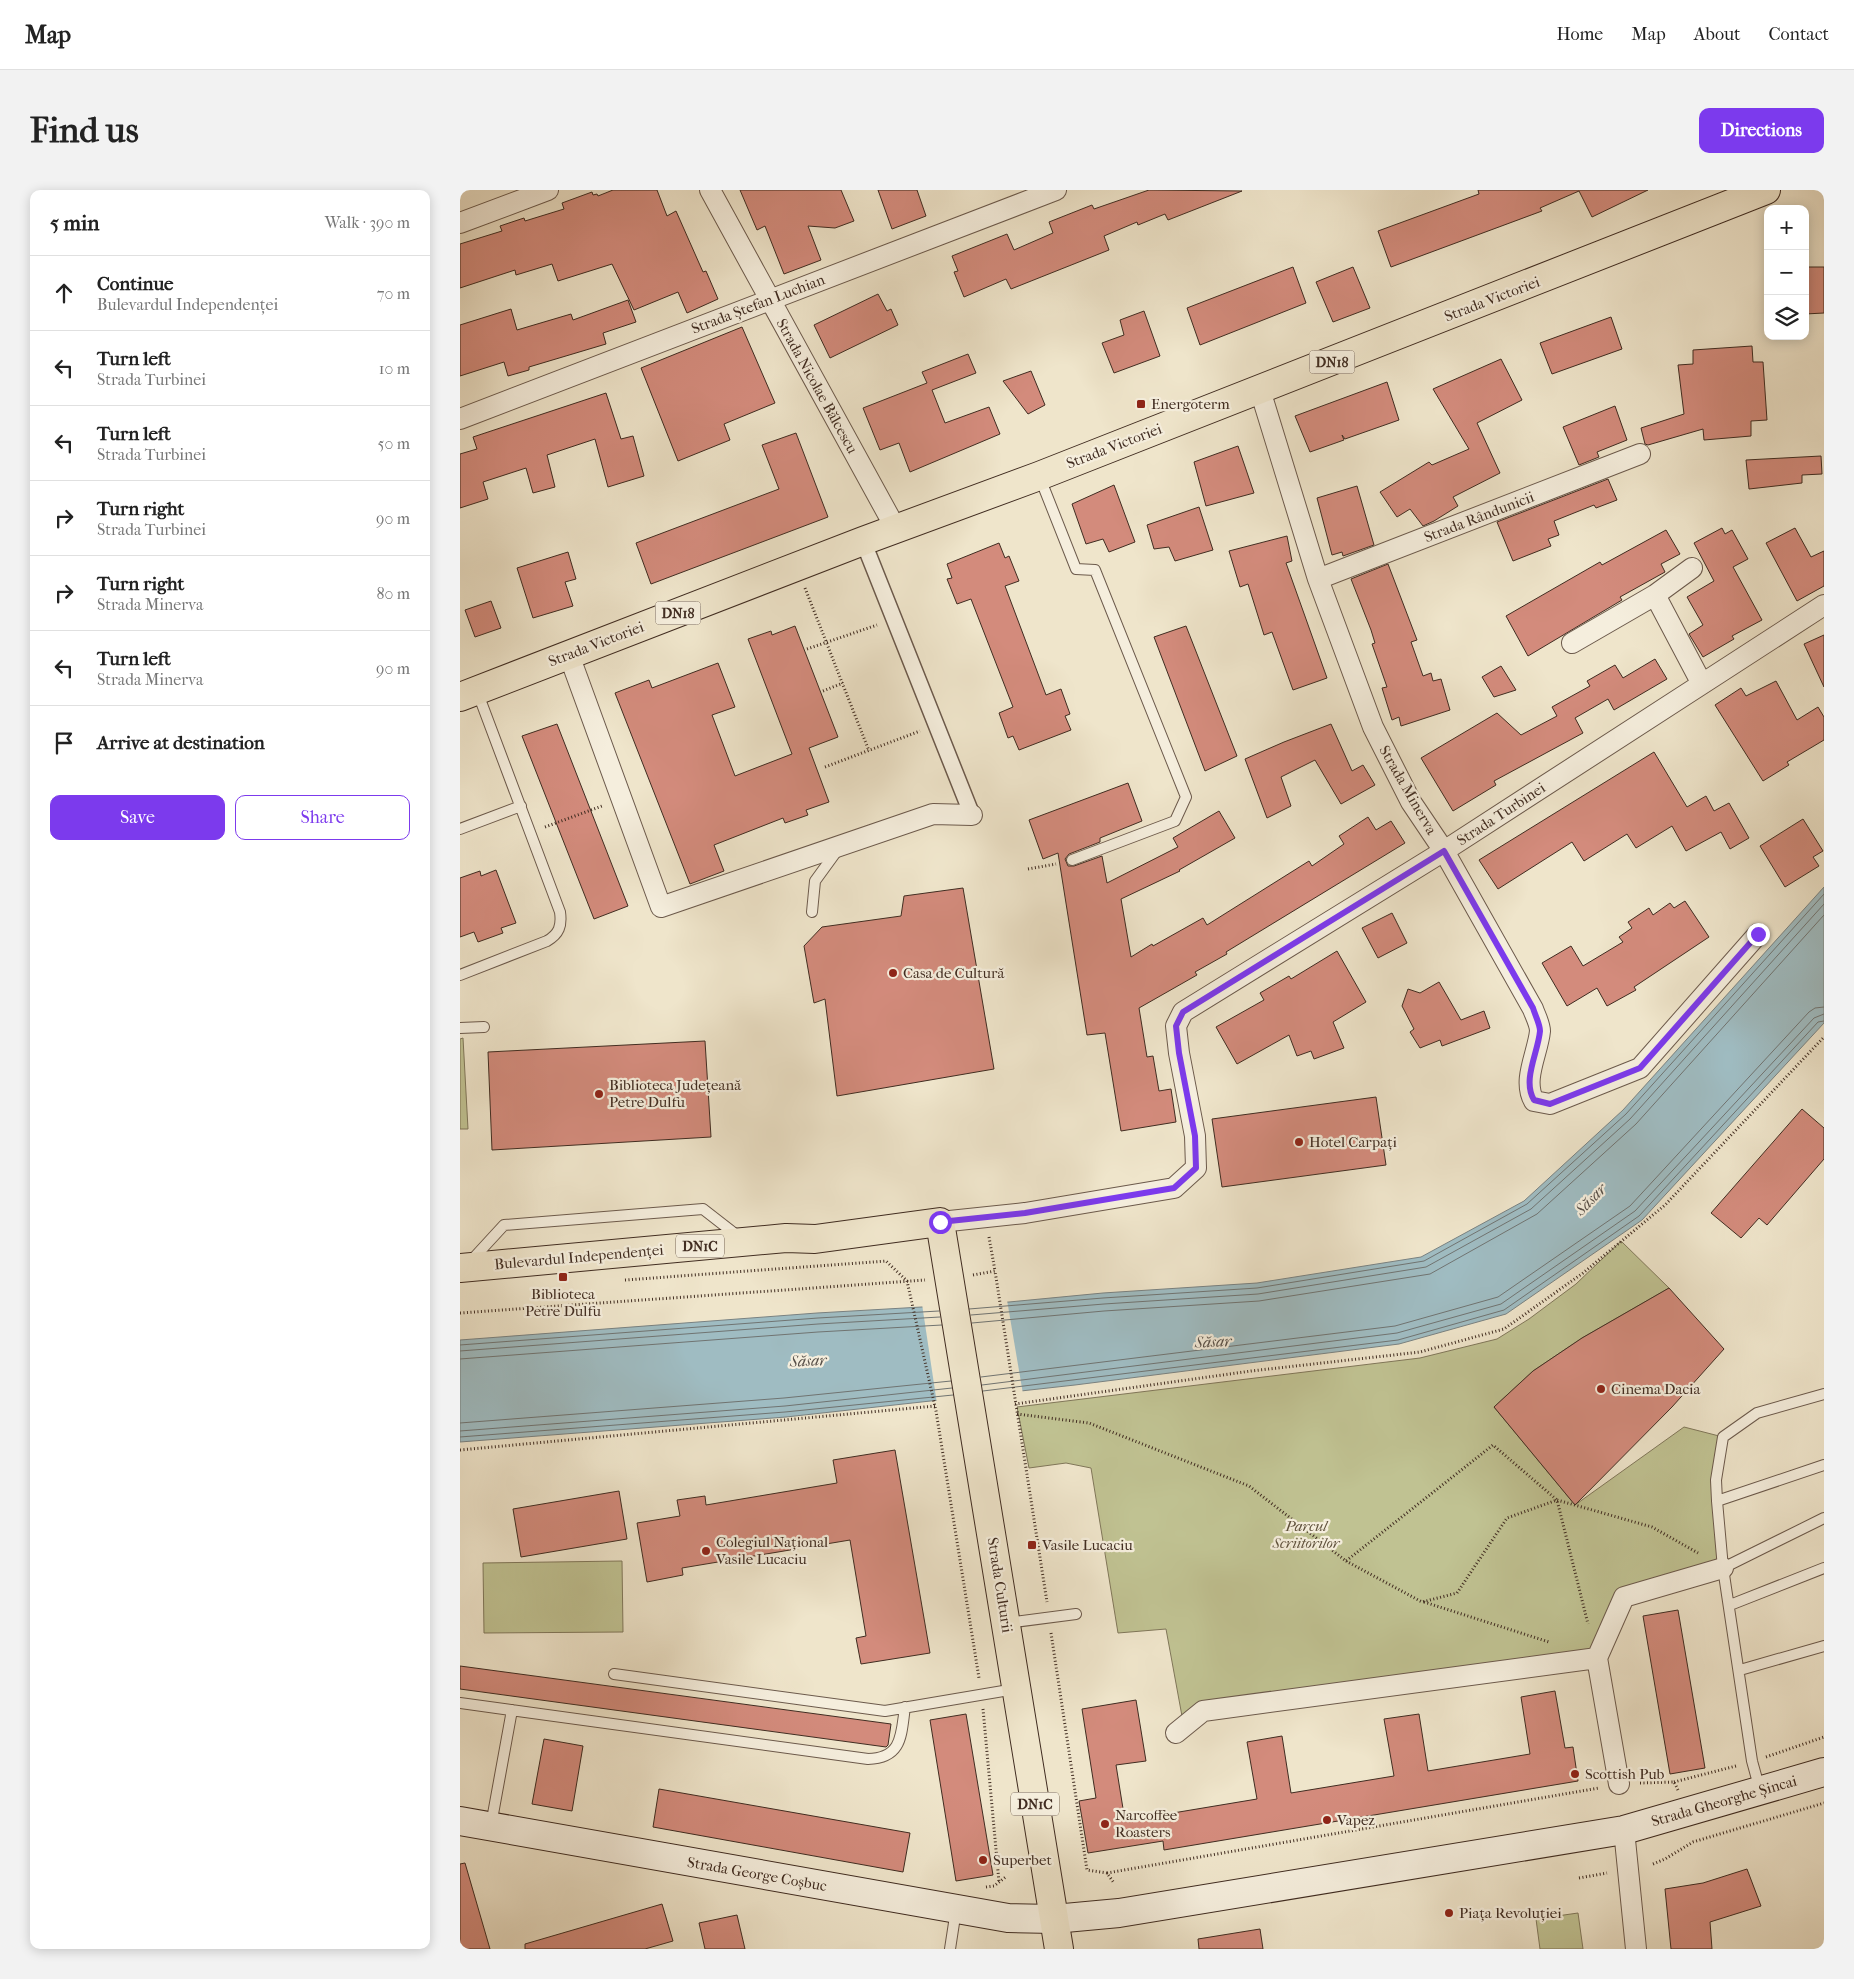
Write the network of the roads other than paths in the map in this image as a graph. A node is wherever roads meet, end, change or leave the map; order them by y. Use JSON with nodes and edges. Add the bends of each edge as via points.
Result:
{"nodes":[{"id":1,"x":548,"y":190,"type":"edge"},
{"id":2,"x":710,"y":190,"type":"edge"},
{"id":3,"x":1056,"y":190,"type":"edge"},
{"id":4,"x":1766,"y":190,"type":"edge"},
{"id":5,"x":460,"y":223,"type":"edge"},
{"id":6,"x":769,"y":300,"type":"junction"},
{"id":7,"x":1260,"y":390,"type":"junction"},
{"id":8,"x":460,"y":419,"type":"edge"},
{"id":9,"x":1640,"y":454,"type":"dead end"},
{"id":10,"x":1039,"y":476,"type":"junction"},
{"id":11,"x":896,"y":529,"type":"junction"},
{"id":12,"x":862,"y":541,"type":"junction"},
{"id":13,"x":1692,"y":568,"type":"dead end"},
{"id":14,"x":1318,"y":579,"type":"junction"},
{"id":15,"x":1655,"y":595,"type":"junction"},
{"id":16,"x":1824,"y":605,"type":"edge"},
{"id":17,"x":1572,"y":643,"type":"dead end"},
{"id":18,"x":569,"y":655,"type":"junction"},
{"id":19,"x":1702,"y":684,"type":"junction"},
{"id":20,"x":468,"y":694,"type":"edge"},
{"id":21,"x":521,"y":806,"type":"junction"},
{"id":22,"x":972,"y":815,"type":"joint"},
{"id":23,"x":460,"y":829,"type":"edge"},
{"id":24,"x":842,"y":844,"type":"junction"},
{"id":25,"x":1444,"y":851,"type":"junction"},
{"id":26,"x":1072,"y":860,"type":"road end"},
{"id":27,"x":812,"y":912,"type":"dead end"},
{"id":28,"x":1758,"y":934,"type":"dead end"},
{"id":29,"x":460,"y":975,"type":"edge"},
{"id":30,"x":484,"y":1027,"type":"dead end"},
{"id":31,"x":460,"y":1028,"type":"edge"},
{"id":32,"x":1174,"y":1188,"type":"joint"},
{"id":33,"x":940,"y":1222,"type":"junction"},
{"id":34,"x":746,"y":1242,"type":"junction"},
{"id":35,"x":462,"y":1268,"type":"edge"},
{"id":36,"x":1824,"y":1394,"type":"edge"},
{"id":37,"x":1824,"y":1465,"type":"edge"},
{"id":38,"x":1717,"y":1501,"type":"junction"},
{"id":39,"x":1824,"y":1518,"type":"edge"},
{"id":40,"x":1723,"y":1568,"type":"junction"},
{"id":41,"x":1824,"y":1568,"type":"edge"},
{"id":42,"x":1730,"y":1605,"type":"junction"},
{"id":43,"x":1076,"y":1614,"type":"dead end"},
{"id":44,"x":1006,"y":1624,"type":"junction"},
{"id":45,"x":1824,"y":1646,"type":"edge"},
{"id":46,"x":1597,"y":1658,"type":"junction"},
{"id":47,"x":1740,"y":1670,"type":"junction"},
{"id":48,"x":614,"y":1674,"type":"dead end"},
{"id":49,"x":1016,"y":1689,"type":"junction"},
{"id":50,"x":460,"y":1703,"type":"edge"},
{"id":51,"x":905,"y":1707,"type":"junction"},
{"id":52,"x":512,"y":1710,"type":"junction"},
{"id":53,"x":1176,"y":1733,"type":"dead end"},
{"id":54,"x":1824,"y":1772,"type":"edge"},
{"id":55,"x":1619,"y":1784,"type":"road end"},
{"id":56,"x":1760,"y":1791,"type":"junction"},
{"id":57,"x":460,"y":1822,"type":"edge"},
{"id":58,"x":491,"y":1827,"type":"junction"},
{"id":59,"x":1624,"y":1830,"type":"junction"},
{"id":60,"x":956,"y":1909,"type":"junction"},
{"id":61,"x":1054,"y":1918,"type":"junction"},
{"id":62,"x":950,"y":1949,"type":"edge"},
{"id":63,"x":1059,"y":1949,"type":"edge"},
{"id":64,"x":1636,"y":1949,"type":"edge"}],
"edges":[{"from":1,"to":5,"type":"street"},
{"from":2,"to":6,"type":"street","name":"Strada Nicolae Bălcescu"},
{"from":3,"to":6,"type":"street","name":"Strada Ștefan Luchian"},
{"from":4,"to":7,"type":"main road","name":"Strada Victoriei","number":"DN18"},
{"from":6,"to":8,"type":"street","name":"Strada Ștefan Luchian"},
{"from":6,"to":11,"type":"street","name":"Strada Nicolae Bălcescu"},
{"from":7,"to":10,"type":"main road","name":"Strada Victoriei","number":"DN18"},
{"from":7,"to":14,"type":"street","name":"Strada Minerva"},
{"from":9,"to":14,"type":"street","name":"Strada Rândunicii"},
{"from":10,"to":11,"type":"main road","name":"Strada Victoriei","number":"DN18"},
{"from":10,"to":26,"type":"lane","via":[[1076,569],[1095,570],[1186,797],[1175,821]]},
{"from":11,"to":12,"type":"main road","name":"Strada Victoriei","number":"DN18"},
{"from":12,"to":18,"type":"main road","name":"Strada Victoriei","number":"DN18"},
{"from":12,"to":22,"type":"street"},
{"from":13,"to":15,"type":"street"},
{"from":14,"to":25,"type":"street","name":"Strada Minerva","via":[[1373,728],[1411,802]]},
{"from":15,"to":17,"type":"street"},
{"from":15,"to":19,"type":"street"},
{"from":16,"to":19,"type":"street","name":"Strada Turbinei"},
{"from":18,"to":20,"type":"main road","name":"Strada Victoriei","number":"DN18"},
{"from":18,"to":24,"type":"street","via":[[661,907]]},
{"from":19,"to":25,"type":"street","name":"Strada Turbinei"},
{"from":20,"to":21,"type":"lane"},
{"from":21,"to":23,"type":"lane"},
{"from":21,"to":29,"type":"lane","via":[[560,912],[559,930],[546,942]]},
{"from":22,"to":24,"type":"street","via":[[933,814]]},
{"from":24,"to":27,"type":"lane","via":[[815,881]]},
{"from":25,"to":28,"type":"street","name":"Strada Minerva","via":[[1533,1008],[1540,1029],[1529,1092],[1534,1100],[1550,1104],[1640,1068]]},
{"from":25,"to":32,"type":"street","name":"Strada Turbinei","via":[[1183,1012],[1176,1026],[1195,1136],[1196,1168]]},
{"from":30,"to":31,"type":"lane"},
{"from":32,"to":33,"type":"street","name":"Bulevardul Independenței","number":"DN1C","via":[[1025,1213]]},
{"from":33,"to":34,"type":"main road","name":"Bulevardul Independenței","number":"DN1C","via":[[815,1239]]},
{"from":33,"to":44,"type":"main road","name":"Strada Culturii","number":"DN1C"},
{"from":34,"to":35,"type":"main road","name":"Bulevardul Independenței","number":"DN1C"},
{"from":34,"to":35,"type":"lane","via":[[703,1209],[504,1225]]},
{"from":36,"to":38,"type":"lane","via":[[1757,1413],[1723,1437],[1716,1480]]},
{"from":37,"to":38,"type":"lane"},
{"from":38,"to":40,"type":"lane"},
{"from":39,"to":40,"type":"lane"},
{"from":40,"to":42,"type":"lane"},
{"from":40,"to":46,"type":"street","via":[[1624,1597]]},
{"from":41,"to":42,"type":"lane"},
{"from":42,"to":47,"type":"lane"},
{"from":43,"to":44,"type":"lane"},
{"from":44,"to":49,"type":"main road","name":"Strada Culturii","number":"DN1C"},
{"from":45,"to":47,"type":"lane"},
{"from":46,"to":53,"type":"street","via":[[1203,1711]]},
{"from":46,"to":55,"type":"street"},
{"from":47,"to":56,"type":"lane","via":[[1752,1761]]},
{"from":48,"to":51,"type":"lane","via":[[884,1711]]},
{"from":49,"to":51,"type":"lane"},
{"from":49,"to":61,"type":"main road","name":"Strada Culturii","number":"DN1C"},
{"from":50,"to":52,"type":"lane"},
{"from":51,"to":52,"type":"lane","via":[[897,1747],[879,1758],[868,1759]]},
{"from":52,"to":58,"type":"lane"},
{"from":54,"to":56,"type":"main road","name":"Strada Gheorghe Șincai"},
{"from":56,"to":59,"type":"main road","name":"Strada Gheorghe Șincai"},
{"from":57,"to":58,"type":"main road","name":"Strada George Coșbuc"},
{"from":58,"to":60,"type":"main road","name":"Strada George Coșbuc"},
{"from":59,"to":61,"type":"main road","via":[[1119,1913]]},
{"from":59,"to":64,"type":"street"},
{"from":60,"to":61,"type":"main road","name":"Strada George Coșbuc","via":[[1008,1918]]},
{"from":60,"to":62,"type":"lane"},
{"from":61,"to":63,"type":"main road","name":"Strada Culturii","number":"DN1C"}]}
